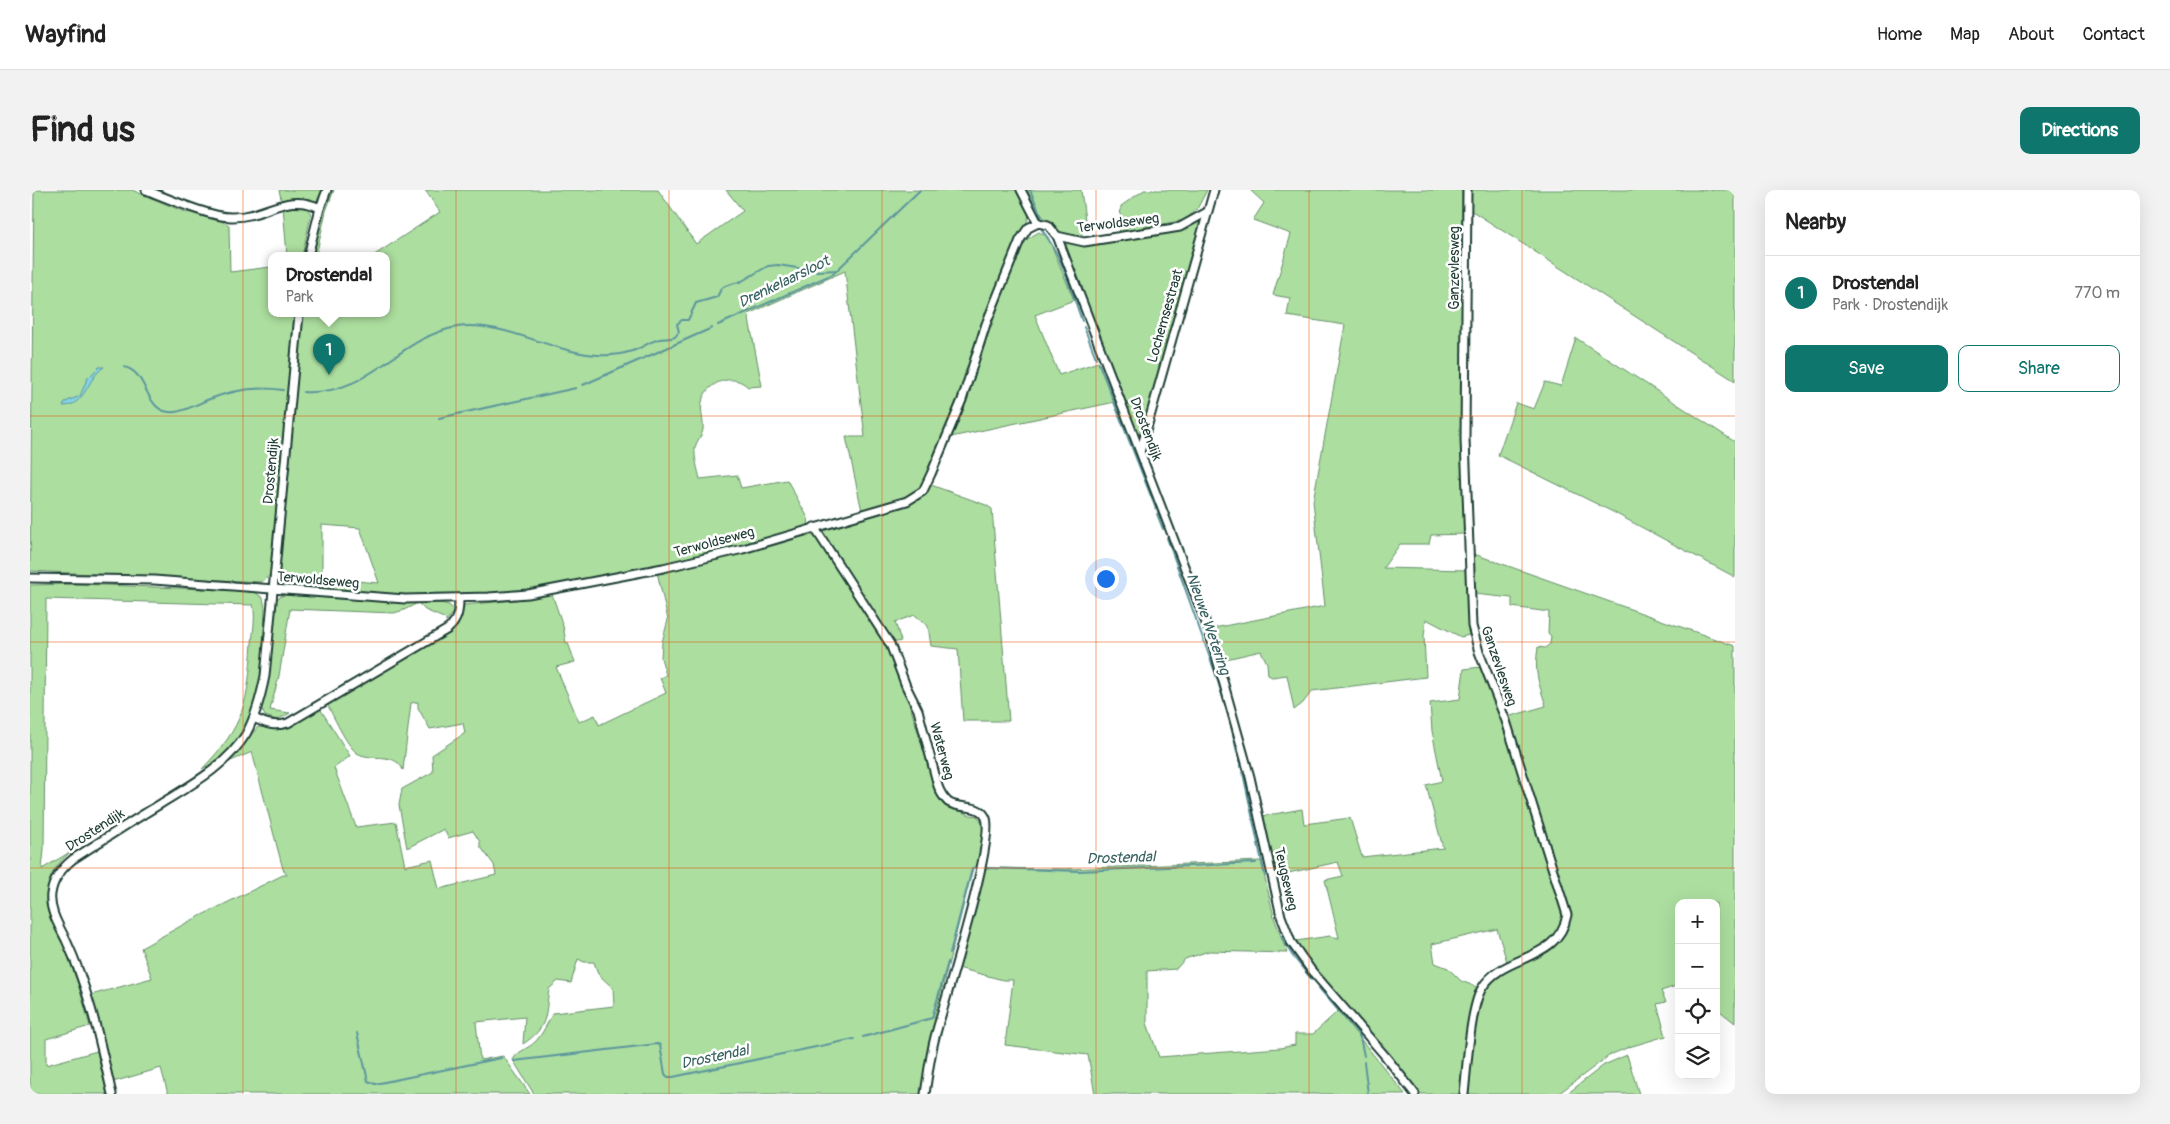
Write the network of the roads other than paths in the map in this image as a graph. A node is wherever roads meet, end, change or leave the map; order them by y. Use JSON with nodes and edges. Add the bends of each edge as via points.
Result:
{"nodes":[{"id":1,"x":146,"y":190,"type":"edge"},
{"id":2,"x":327,"y":190,"type":"edge"},
{"id":3,"x":1021,"y":190,"type":"edge"},
{"id":4,"x":1214,"y":190,"type":"edge"},
{"id":5,"x":1467,"y":190,"type":"edge"},
{"id":6,"x":320,"y":208,"type":"junction"},
{"id":7,"x":1208,"y":212,"type":"junction"},
{"id":8,"x":1041,"y":223,"type":"junction"},
{"id":9,"x":1057,"y":236,"type":"junction"},
{"id":10,"x":309,"y":252,"type":"edge"},
{"id":11,"x":299,"y":317,"type":"edge"},
{"id":12,"x":1141,"y":449,"type":"junction"},
{"id":13,"x":814,"y":527,"type":"junction"},
{"id":14,"x":30,"y":578,"type":"edge"},
{"id":15,"x":273,"y":589,"type":"junction"},
{"id":16,"x":460,"y":599,"type":"junction"},
{"id":17,"x":1209,"y":631,"type":"joint"},
{"id":18,"x":254,"y":718,"type":"junction"},
{"id":19,"x":112,"y":1094,"type":"edge"},
{"id":20,"x":925,"y":1094,"type":"edge"},
{"id":21,"x":1414,"y":1094,"type":"edge"},
{"id":22,"x":1464,"y":1094,"type":"edge"}],
"edges":[{"from":1,"to":6,"type":"street","via":[[224,217],[252,214],[293,201]]},
{"from":2,"to":6,"type":"street"},
{"from":3,"to":8,"type":"street"},
{"from":4,"to":7,"type":"street","name":"Lochemsestraat"},
{"from":5,"to":22,"type":"street","name":"Ganzevlesweg","via":[[1466,440],[1472,626],[1567,915],[1556,940],[1496,973],[1483,987],[1474,1011]]},
{"from":6,"to":10,"type":"street"},
{"from":7,"to":9,"type":"street","name":"Terwoldseweg","via":[[1180,227],[1168,229],[1084,242]]},
{"from":7,"to":12,"type":"street","name":"Lochemsestraat"},
{"from":8,"to":9,"type":"street","via":[[1052,228]]},
{"from":8,"to":13,"type":"street","name":"Terwoldseweg","via":[[1025,232],[1015,249],[986,324],[962,400],[923,491],[907,501]]},
{"from":9,"to":12,"type":"street","name":"Drostendijk"},
{"from":11,"to":15,"type":"street","name":"Drostendijk"},
{"from":12,"to":17,"type":"street","name":"Drostendijk"},
{"from":13,"to":16,"type":"street","name":"Terwoldseweg","via":[[743,549],[663,568],[528,594]]},
{"from":13,"to":20,"type":"street","name":"Waterweg","via":[[893,650],[918,710],[942,795],[949,802],[981,812],[986,818],[987,834],[980,869],[930,1056]]},
{"from":14,"to":15,"type":"street","name":"Terwoldseweg","via":[[154,580]]},
{"from":15,"to":16,"type":"street","name":"Terwoldseweg","via":[[405,599]]},
{"from":15,"to":18,"type":"street","name":"Drostendijk","via":[[263,684]]},
{"from":16,"to":18,"type":"street","via":[[455,623],[432,639],[288,722],[278,726]]},
{"from":17,"to":21,"type":"street","name":"Teugseweg","via":[[1250,776],[1281,916],[1291,942]]},
{"from":18,"to":19,"type":"street","name":"Drostendijk","via":[[245,735],[222,763],[73,859],[58,874],[53,885],[51,902],[54,917],[78,967]]}]}
